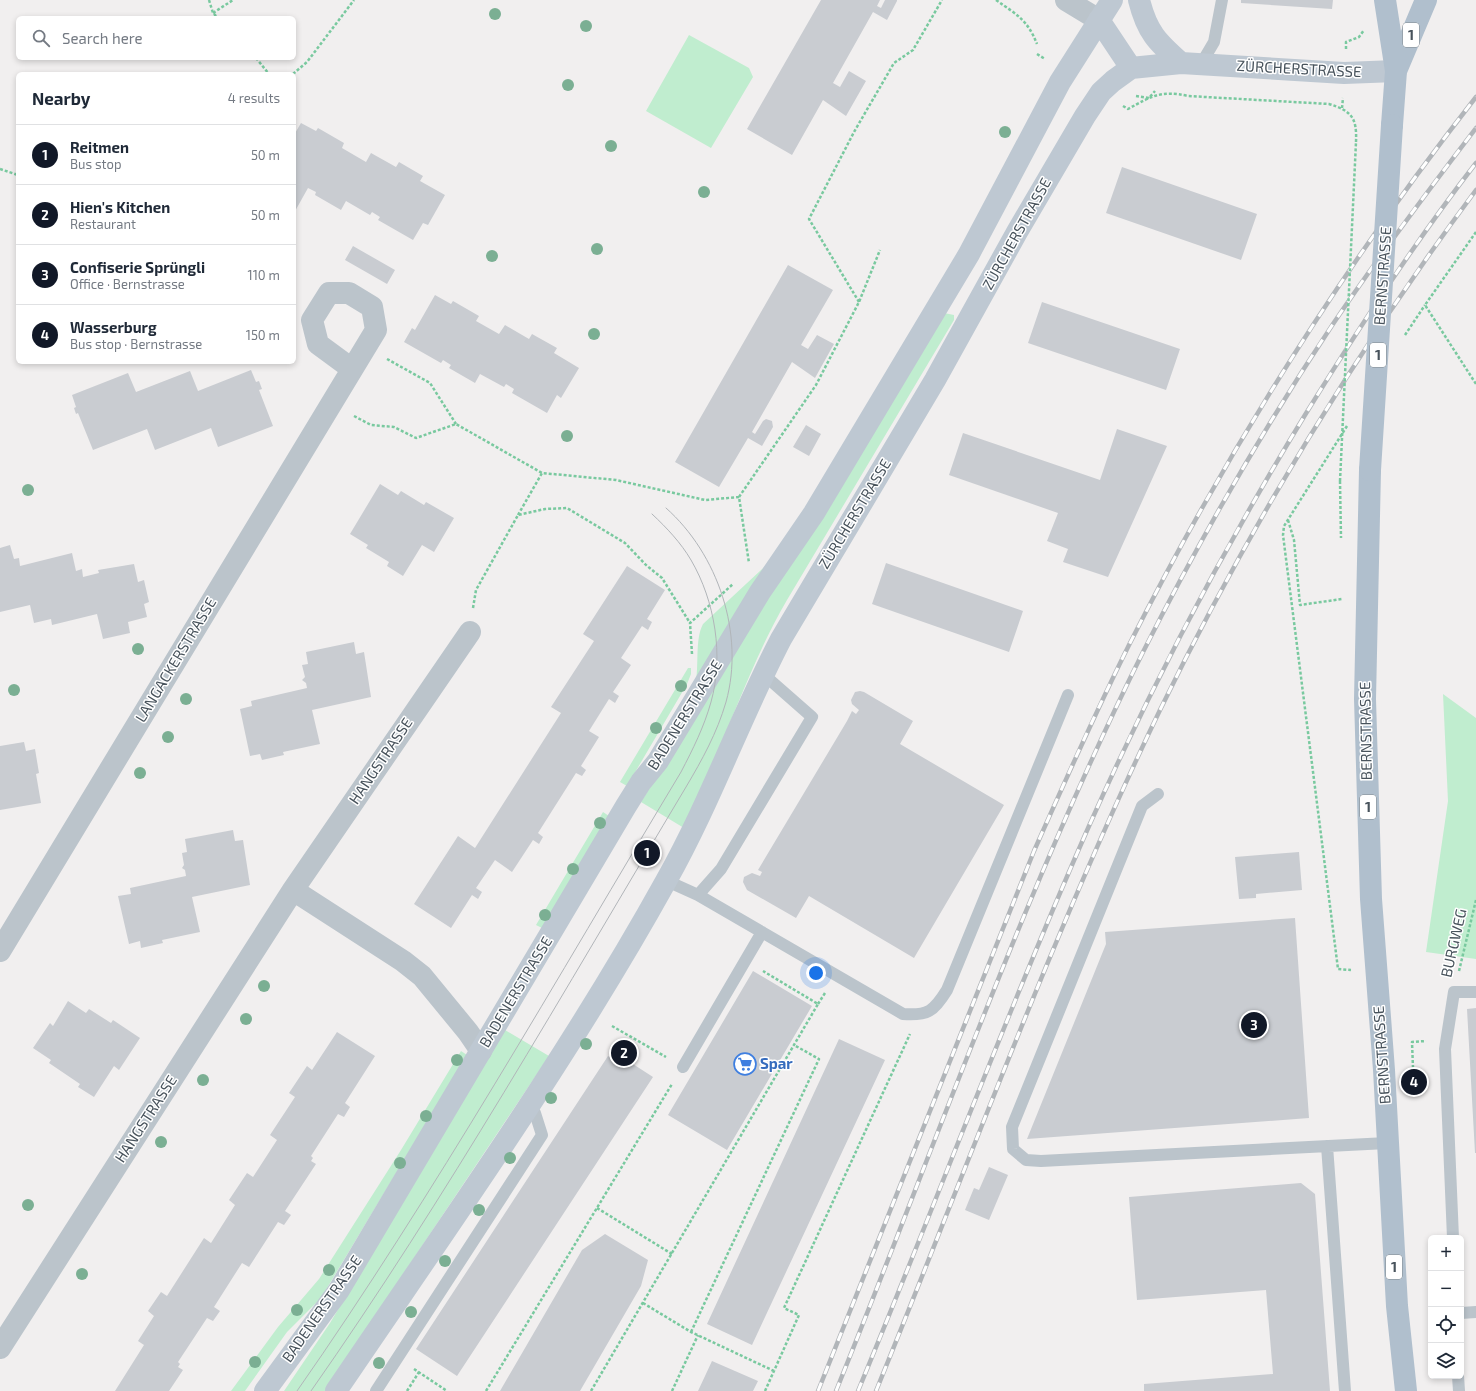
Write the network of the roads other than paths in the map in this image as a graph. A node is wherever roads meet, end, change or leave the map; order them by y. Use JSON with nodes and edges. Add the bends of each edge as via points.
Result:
{"nodes":[{"id":1,"x":1066,"y":0,"type":"edge"},
{"id":2,"x":1112,"y":0,"type":"edge"},
{"id":3,"x":1139,"y":0,"type":"edge"},
{"id":4,"x":1385,"y":0,"type":"edge"},
{"id":5,"x":1426,"y":0,"type":"edge"},
{"id":6,"x":1222,"y":4,"type":"edge"},
{"id":7,"x":1099,"y":20,"type":"junction"},
{"id":8,"x":1191,"y":63,"type":"junction"},
{"id":9,"x":1131,"y":68,"type":"junction"},
{"id":10,"x":1396,"y":71,"type":"junction"},
{"id":11,"x":352,"y":369,"type":"dead end"},
{"id":12,"x":470,"y":632,"type":"road end"},
{"id":13,"x":763,"y":674,"type":"junction"},
{"id":14,"x":1068,"y":695,"type":"dead end"},
{"id":15,"x":1158,"y":794,"type":"dead end"},
{"id":16,"x":667,"y":880,"type":"junction"},
{"id":17,"x":293,"y":890,"type":"junction"},
{"id":18,"x":698,"y":895,"type":"junction"},
{"id":19,"x":762,"y":932,"type":"junction"},
{"id":20,"x":0,"y":951,"type":"edge"},
{"id":21,"x":1476,"y":992,"type":"edge"},
{"id":22,"x":481,"y":1051,"type":"junction"},
{"id":23,"x":683,"y":1067,"type":"road end"},
{"id":24,"x":529,"y":1104,"type":"junction"},
{"id":25,"x":1387,"y":1143,"type":"junction"},
{"id":26,"x":1327,"y":1146,"type":"junction"},
{"id":27,"x":1453,"y":1235,"type":"edge"},
{"id":28,"x":1476,"y":1312,"type":"edge"},
{"id":29,"x":1464,"y":1313,"type":"edge"},
{"id":30,"x":0,"y":1348,"type":"edge"},
{"id":31,"x":1458,"y":1379,"type":"edge"},
{"id":32,"x":265,"y":1391,"type":"edge"},
{"id":33,"x":336,"y":1391,"type":"edge"},
{"id":34,"x":376,"y":1391,"type":"edge"},
{"id":35,"x":1345,"y":1391,"type":"edge"},
{"id":36,"x":1406,"y":1391,"type":"edge"},
{"id":37,"x":1459,"y":1391,"type":"edge"}],
"edges":[{"from":1,"to":7,"type":"street"},
{"from":2,"to":7,"type":"main road"},
{"from":3,"to":8,"type":"main road","via":[[1153,36]]},
{"from":4,"to":10,"type":"main road","name":"BERNSTRASSE","number":"1"},
{"from":5,"to":10,"type":"main road","name":"BERNSTRASSE","number":"1"},
{"from":6,"to":8,"type":"lane","via":[[1214,42]]},
{"from":7,"to":9,"type":"main road"},
{"from":7,"to":22,"type":"main road","name":"BADENERSTRASSE","via":[[1060,82],[964,261],[814,513],[763,589],[658,761],[630,800]]},
{"from":8,"to":9,"type":"main road","name":"ZÜRCHERSTRASSE"},
{"from":8,"to":10,"type":"main road","name":"ZÜRCHERSTRASSE","via":[[1344,73]]},
{"from":9,"to":13,"type":"main road","name":"ZÜRCHERSTRASSE","via":[[1101,92],[1094,102],[1016,232],[936,380],[781,639]]},
{"from":10,"to":25,"type":"main road","name":"BERNSTRASSE","number":"1","bridge":true,"via":[[1370,470],[1365,699],[1371,899]]},
{"from":11,"to":20,"type":"street","name":"LANGACKERSTRASSE"},
{"from":12,"to":17,"type":"street","name":"HANGSTRASSE"},
{"from":13,"to":16,"type":"main road","via":[[707,801]]},
{"from":13,"to":18,"type":"lane","via":[[812,717],[721,870]]},
{"from":14,"to":19,"type":"lane","via":[[947,990],[936,1007],[919,1015],[903,1014]]},
{"from":15,"to":26,"type":"lane","via":[[1142,806],[1012,1127],[1013,1149],[1026,1160],[1041,1161]]},
{"from":16,"to":18,"type":"lane"},
{"from":16,"to":24,"type":"main road","via":[[598,997]]},
{"from":17,"to":22,"type":"street","via":[[422,976]]},
{"from":17,"to":30,"type":"street","name":"HANGSTRASSE"},
{"from":18,"to":19,"type":"lane"},
{"from":19,"to":23,"type":"lane"},
{"from":21,"to":27,"type":"lane","via":[[1454,992],[1445,1049]]},
{"from":22,"to":32,"type":"main road","name":"BADENERSTRASSE","via":[[340,1290]]},
{"from":24,"to":33,"type":"main road"},
{"from":24,"to":34,"type":"lane","via":[[535,1113],[542,1136]]},
{"from":25,"to":26,"type":"lane"},
{"from":25,"to":36,"type":"main road","name":"BERNSTRASSE","number":"1","via":[[1396,1306]]},
{"from":26,"to":35,"type":"lane"},
{"from":28,"to":29,"type":"lane"},
{"from":31,"to":37,"type":"lane"}]}
